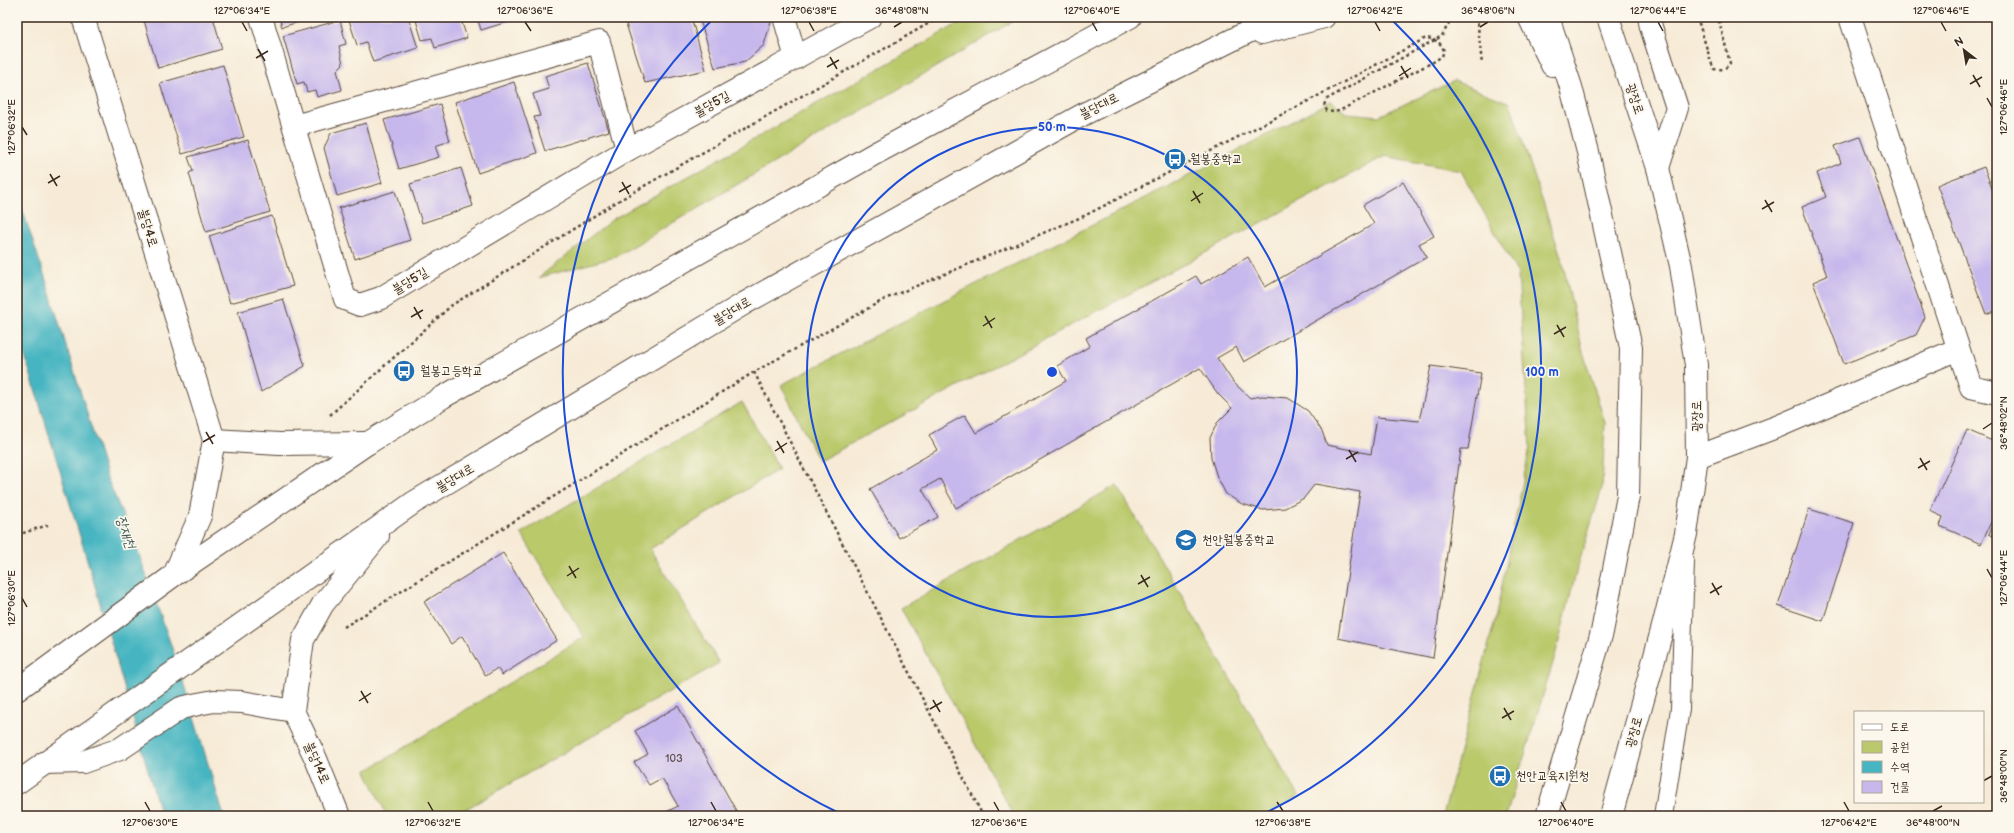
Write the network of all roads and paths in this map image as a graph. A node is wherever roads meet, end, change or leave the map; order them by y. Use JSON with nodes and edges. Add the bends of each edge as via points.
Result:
{"nodes":[{"id":1,"x":83,"y":17,"type":"edge"},
{"id":2,"x":261,"y":17,"type":"edge"},
{"id":3,"x":784,"y":17,"type":"edge"},
{"id":4,"x":870,"y":17,"type":"edge"},
{"id":5,"x":940,"y":17,"type":"edge"},
{"id":6,"x":1130,"y":17,"type":"edge"},
{"id":7,"x":1278,"y":17,"type":"edge"},
{"id":8,"x":1324,"y":17,"type":"edge"},
{"id":9,"x":1452,"y":17,"type":"edge"},
{"id":10,"x":1477,"y":17,"type":"edge"},
{"id":11,"x":1529,"y":17,"type":"edge"},
{"id":12,"x":1535,"y":17,"type":"edge"},
{"id":13,"x":1548,"y":17,"type":"edge"},
{"id":14,"x":1608,"y":17,"type":"edge"},
{"id":15,"x":1649,"y":17,"type":"edge"},
{"id":16,"x":1697,"y":17,"type":"edge"},
{"id":17,"x":1718,"y":17,"type":"edge"},
{"id":18,"x":1850,"y":17,"type":"edge"},
{"id":19,"x":1232,"y":41,"type":"junction"},
{"id":20,"x":796,"y":58,"type":"junction"},
{"id":21,"x":1482,"y":64,"type":"dead end"},
{"id":22,"x":1571,"y":87,"type":"junction"},
{"id":23,"x":294,"y":126,"type":"junction"},
{"id":24,"x":627,"y":150,"type":"junction"},
{"id":25,"x":1658,"y":168,"type":"junction"},
{"id":26,"x":1958,"y":348,"type":"junction"},
{"id":27,"x":754,"y":372,"type":"junction"},
{"id":28,"x":1997,"y":393,"type":"edge"},
{"id":29,"x":327,"y":418,"type":"dead end"},
{"id":30,"x":214,"y":440,"type":"junction"},
{"id":31,"x":368,"y":443,"type":"junction"},
{"id":32,"x":1697,"y":457,"type":"junction"},
{"id":33,"x":393,"y":516,"type":"junction"},
{"id":34,"x":48,"y":525,"type":"dead end"},
{"id":35,"x":1686,"y":534,"type":"junction"},
{"id":36,"x":17,"y":535,"type":"edge"},
{"id":37,"x":174,"y":575,"type":"junction"},
{"id":38,"x":340,"y":629,"type":"dead end"},
{"id":39,"x":17,"y":690,"type":"edge"},
{"id":40,"x":293,"y":711,"type":"junction"},
{"id":41,"x":44,"y":763,"type":"junction"},
{"id":42,"x":17,"y":783,"type":"edge"},
{"id":43,"x":339,"y":816,"type":"edge"},
{"id":44,"x":983,"y":816,"type":"edge"},
{"id":45,"x":1547,"y":816,"type":"edge"},
{"id":46,"x":1611,"y":816,"type":"edge"},
{"id":47,"x":1663,"y":816,"type":"edge"}],
"edges":[{"from":1,"to":30,"type":"main road","name":"불당4로"},
{"from":2,"to":23,"type":"main road","name":"불당5길"},
{"from":3,"to":20,"type":"main road"},
{"from":4,"to":20,"type":"main road","name":"불당5길"},
{"from":5,"to":29,"type":"path","via":[[618,202],[452,305]]},
{"from":6,"to":31,"type":"main road","via":[[876,153],[443,397]]},
{"from":7,"to":19,"type":"main road","name":"불당대로"},
{"from":8,"to":19,"type":"main road"},
{"from":9,"to":27,"type":"path","bridge":true,"via":[[1442,36],[1327,98],[1324,105],[1327,111],[1339,111],[1435,61],[1442,56],[1443,46],[1439,42],[1426,38],[1312,100],[1084,216],[886,299]]},
{"from":10,"to":12,"type":"path","bridge":true,"via":[[1501,20]]},
{"from":10,"to":21,"type":"path"},
{"from":11,"to":22,"type":"main road","via":[[1552,66]]},
{"from":13,"to":22,"type":"main road"},
{"from":14,"to":25,"type":"main road","name":"광장로"},
{"from":15,"to":25,"type":"main road","via":[[1677,108]]},
{"from":16,"to":17,"type":"path","via":[[1714,69],[1720,70],[1730,63]]},
{"from":18,"to":26,"type":"main road"},
{"from":19,"to":33,"type":"main road","name":"불당대로","via":[[1084,114],[745,303]]},
{"from":20,"to":24,"type":"main road","name":"불당5길"},
{"from":22,"to":45,"type":"main road","via":[[1588,152],[1631,348],[1628,496],[1602,632]]},
{"from":23,"to":24,"type":"main road","via":[[599,42]]},
{"from":23,"to":24,"type":"main road","name":"불당5길","via":[[345,299],[360,305],[382,298]]},
{"from":25,"to":32,"type":"main road","name":"광장로","via":[[1681,266],[1696,365]]},
{"from":26,"to":28,"type":"main road","via":[[1971,387]]},
{"from":26,"to":32,"type":"main road","via":[[1779,426]]},
{"from":27,"to":38,"type":"path"},
{"from":27,"to":44,"type":"path"},
{"from":30,"to":31,"type":"main road","via":[[279,444]]},
{"from":30,"to":37,"type":"main road","via":[[200,516]]},
{"from":31,"to":37,"type":"main road"},
{"from":32,"to":35,"type":"main road","name":"광장로"},
{"from":33,"to":40,"type":"main road","via":[[323,604],[303,640]]},
{"from":33,"to":41,"type":"main road","name":"불당대로"},
{"from":34,"to":36,"type":"path"},
{"from":35,"to":46,"type":"main road","name":"광장로"},
{"from":35,"to":47,"type":"lane","via":[[1680,709]]},
{"from":37,"to":39,"type":"main road"},
{"from":40,"to":41,"type":"main road","via":[[242,702],[214,701],[181,708],[120,748],[83,762]]},
{"from":40,"to":43,"type":"main road","name":"불당14로"},
{"from":41,"to":42,"type":"main road"}]}
